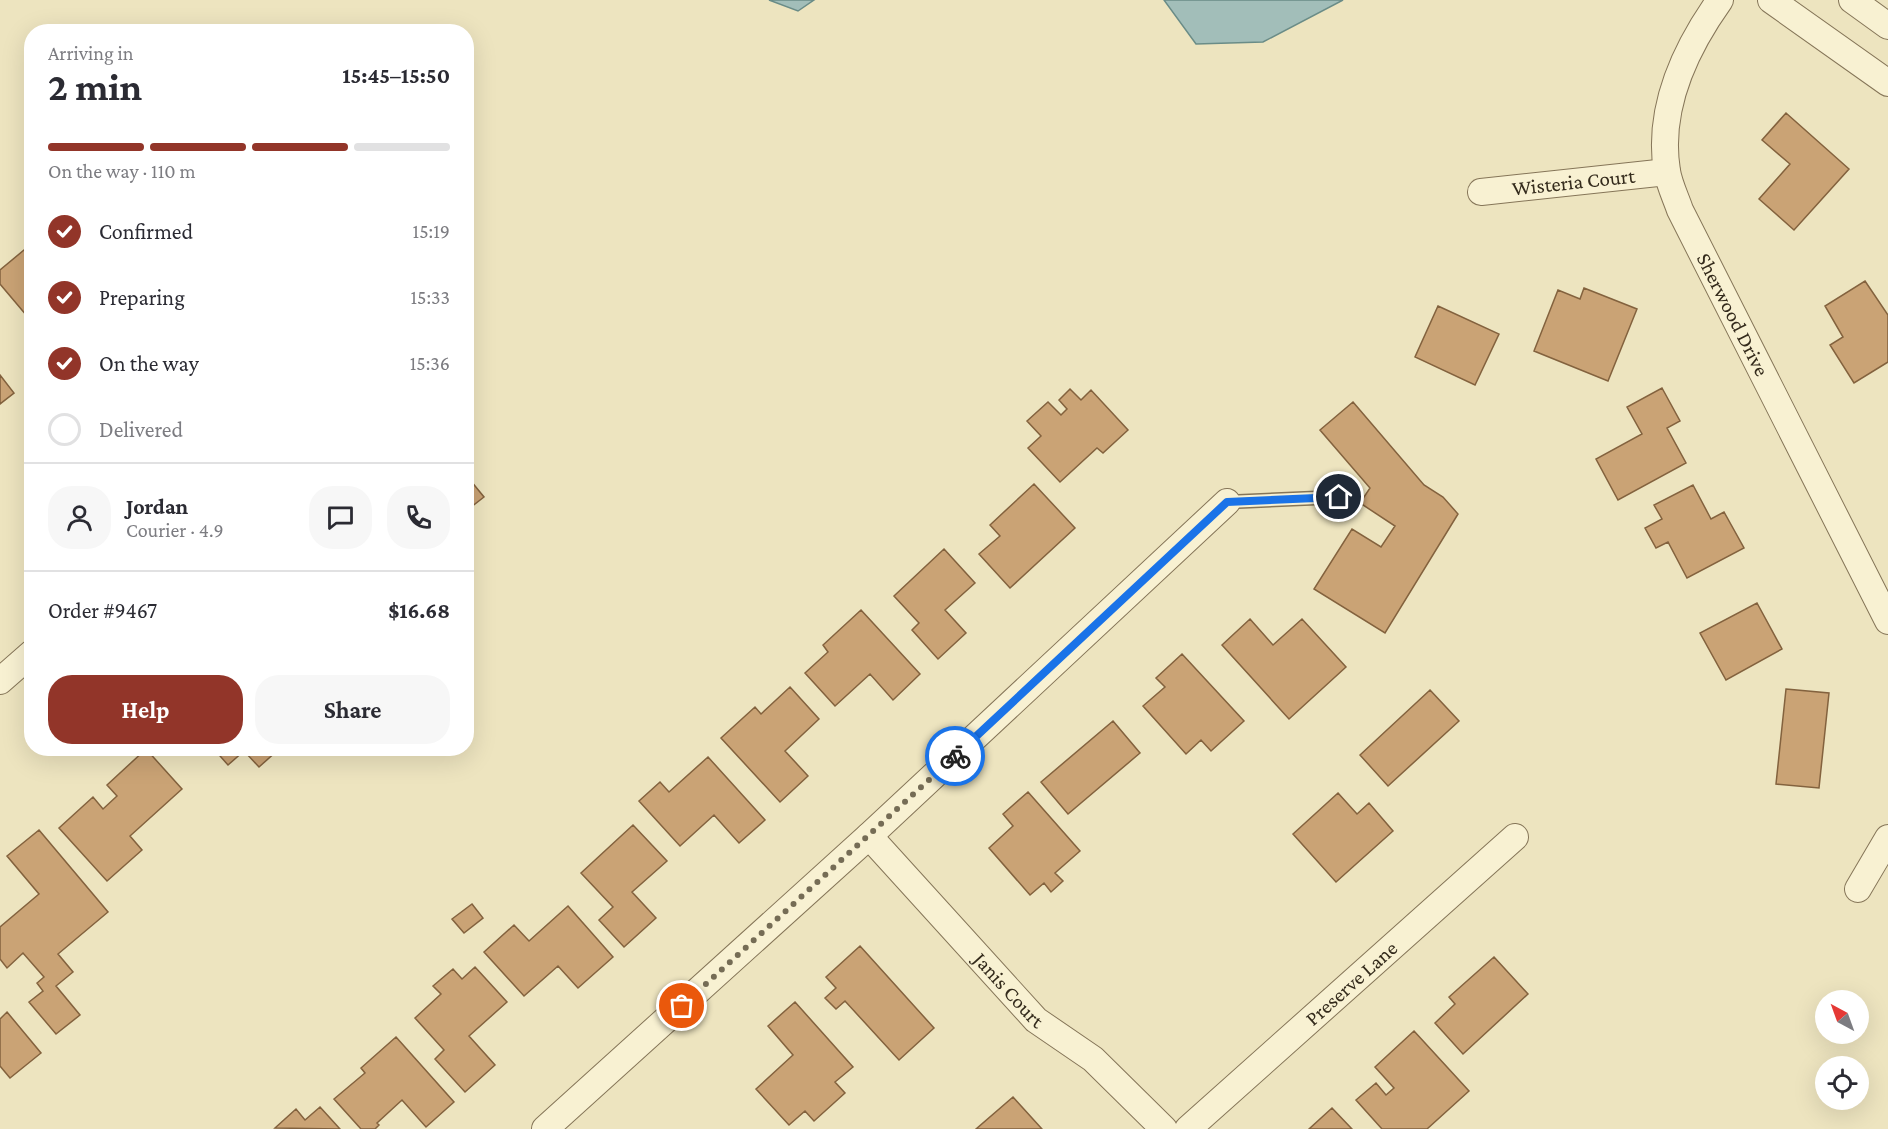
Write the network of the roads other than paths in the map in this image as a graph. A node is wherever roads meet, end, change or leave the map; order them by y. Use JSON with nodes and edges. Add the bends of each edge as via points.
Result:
{"nodes":[{"id":1,"x":1720,"y":0,"type":"edge"},
{"id":2,"x":1771,"y":0,"type":"edge"},
{"id":3,"x":1852,"y":0,"type":"edge"},
{"id":4,"x":1888,"y":26,"type":"edge"},
{"id":5,"x":1888,"y":83,"type":"edge"},
{"id":6,"x":1667,"y":172,"type":"junction"},
{"id":7,"x":1481,"y":192,"type":"dead end"},
{"id":8,"x":1339,"y":497,"type":"dead end"},
{"id":9,"x":1227,"y":502,"type":"joint"},
{"id":10,"x":1888,"y":621,"type":"edge"},
{"id":11,"x":24,"y":660,"type":"edge"},
{"id":12,"x":0,"y":681,"type":"edge"},
{"id":13,"x":869,"y":836,"type":"junction"},
{"id":14,"x":1515,"y":837,"type":"dead end"},
{"id":15,"x":1888,"y":838,"type":"edge"},
{"id":16,"x":1858,"y":890,"type":"dead end"},
{"id":17,"x":545,"y":1129,"type":"edge"},
{"id":18,"x":1164,"y":1129,"type":"edge"},
{"id":19,"x":1188,"y":1129,"type":"edge"}],
"edges":[{"from":1,"to":6,"type":"street","name":"Sherwood Drive","via":[[1680,64],[1669,109]]},
{"from":2,"to":5,"type":"street"},
{"from":3,"to":4,"type":"street"},
{"from":6,"to":7,"type":"street","name":"Wisteria Court"},
{"from":6,"to":10,"type":"street","name":"Sherwood Drive","via":[[1680,210]]},
{"from":8,"to":9,"type":"lane"},
{"from":9,"to":13,"type":"street"},
{"from":11,"to":12,"type":"street"},
{"from":13,"to":17,"type":"street"},
{"from":13,"to":18,"type":"street","name":"Janis Court","via":[[1036,1020],[1093,1059]]},
{"from":14,"to":19,"type":"street","name":"Preserve Lane"},
{"from":15,"to":16,"type":"street"}]}
